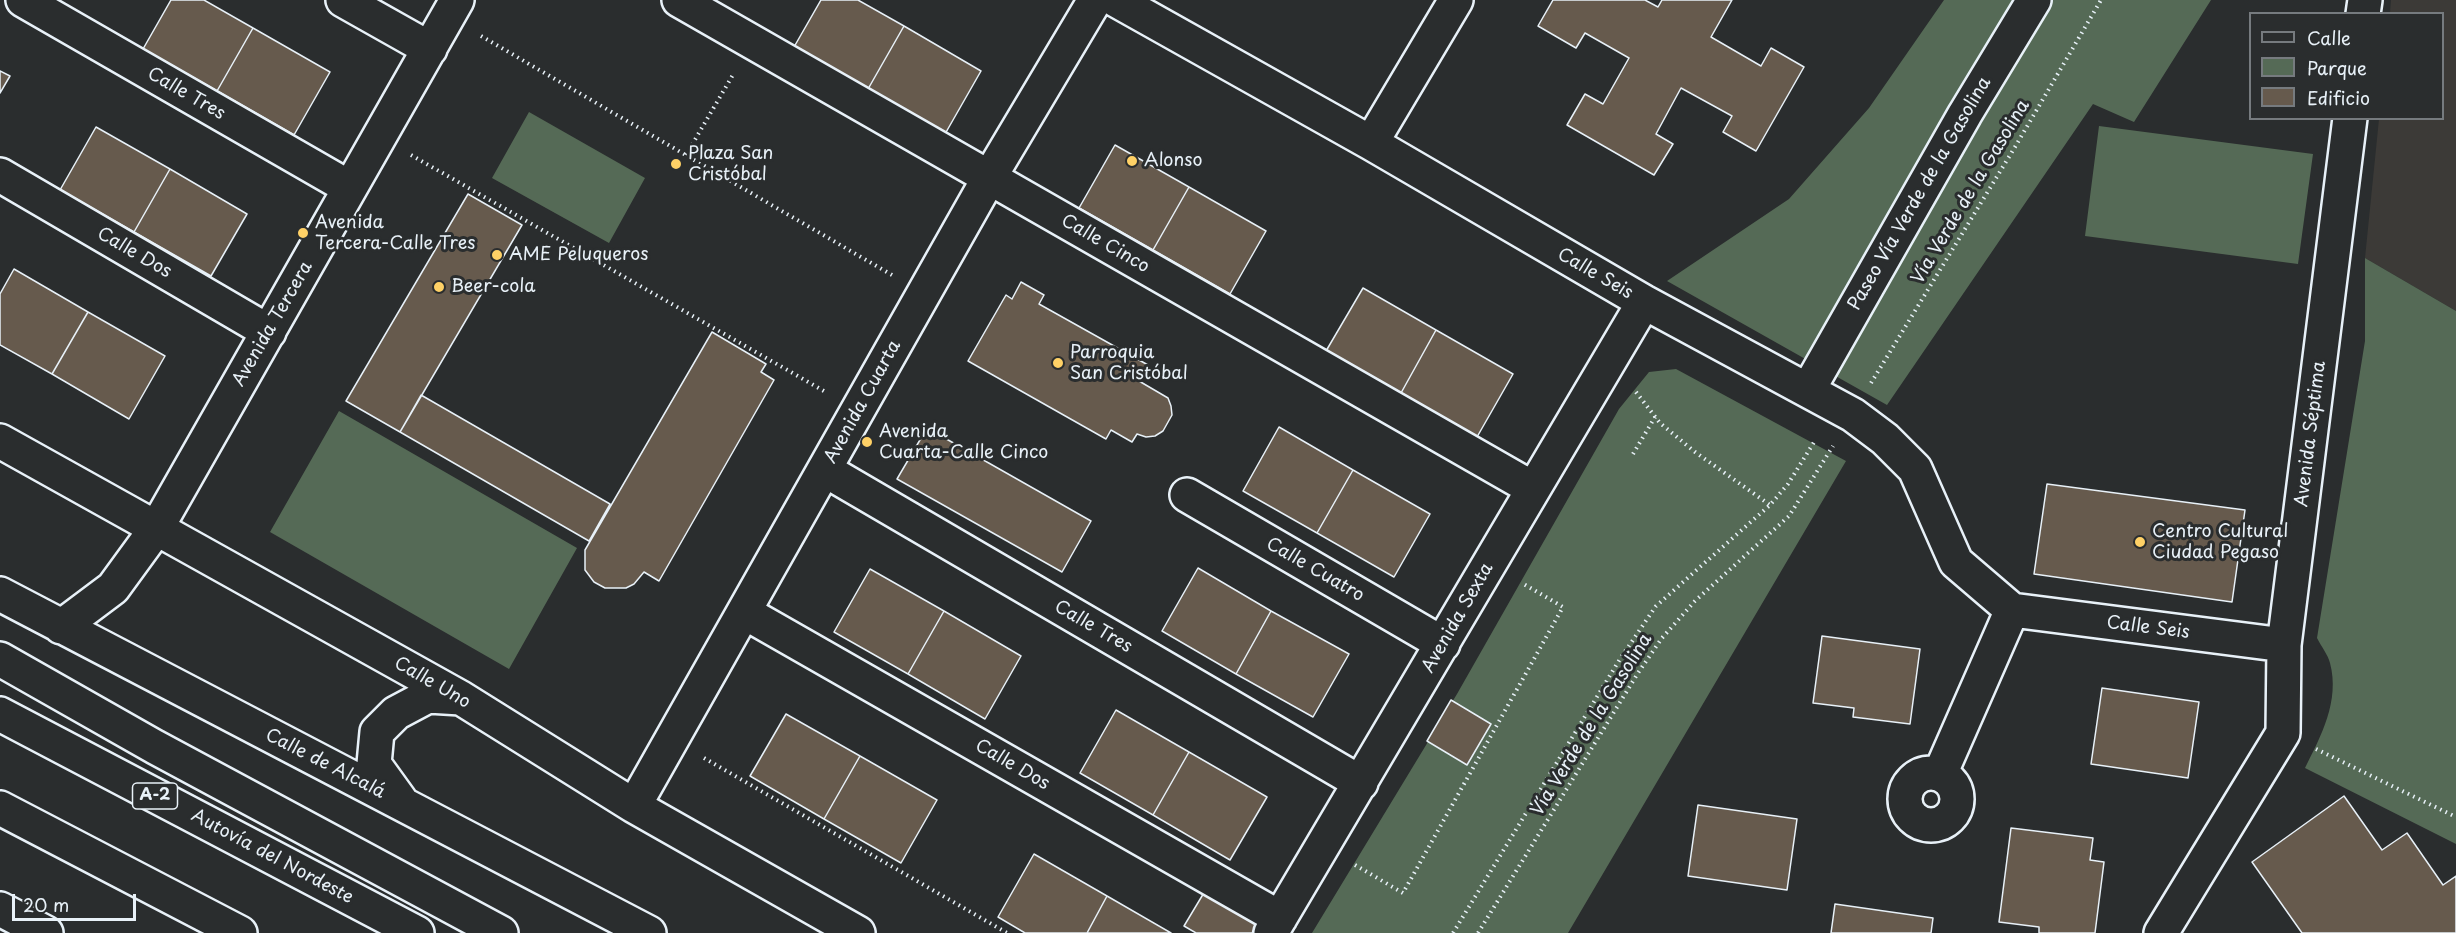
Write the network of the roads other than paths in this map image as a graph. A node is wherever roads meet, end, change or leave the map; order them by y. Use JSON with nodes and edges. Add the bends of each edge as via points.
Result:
{"nodes":[{"id":1,"x":23,"y":0,"type":"edge"},
{"id":2,"x":343,"y":0,"type":"edge"},
{"id":3,"x":679,"y":0,"type":"edge"},
{"id":4,"x":1095,"y":0,"type":"edge"},
{"id":5,"x":1116,"y":0,"type":"edge"},
{"id":6,"x":1456,"y":0,"type":"edge"},
{"id":7,"x":2034,"y":0,"type":"edge"},
{"id":8,"x":452,"y":8,"type":"edge"},
{"id":9,"x":429,"y":49,"type":"junction"},
{"id":10,"x":2350,"y":120,"type":"edge"},
{"id":11,"x":1371,"y":142,"type":"junction"},
{"id":12,"x":0,"y":175,"type":"edge"},
{"id":13,"x":989,"y":178,"type":"junction"},
{"id":14,"x":350,"y":188,"type":"junction"},
{"id":15,"x":1644,"y":302,"type":"junction"},
{"id":16,"x":269,"y":332,"type":"junction"},
{"id":17,"x":1808,"y":390,"type":"junction"},
{"id":18,"x":0,"y":441,"type":"edge"},
{"id":19,"x":825,"y":470,"type":"junction"},
{"id":20,"x":1532,"y":488,"type":"junction"},
{"id":21,"x":1187,"y":495,"type":"dead end"},
{"id":22,"x":156,"y":529,"type":"junction"},
{"id":23,"x":0,"y":594,"type":"edge"},
{"id":24,"x":2012,"y":610,"type":"junction"},
{"id":25,"x":744,"y":612,"type":"junction"},
{"id":26,"x":62,"y":627,"type":"junction"},
{"id":27,"x":1443,"y":644,"type":"junction"},
{"id":28,"x":2284,"y":645,"type":"junction"},
{"id":29,"x":0,"y":659,"type":"edge"},
{"id":30,"x":461,"y":698,"type":"junction"},
{"id":31,"x":0,"y":714,"type":"edge"},
{"id":32,"x":1940,"y":774,"type":"dead end"},
{"id":33,"x":1361,"y":783,"type":"junction"},
{"id":34,"x":403,"y":804,"type":"junction"},
{"id":35,"x":634,"y":806,"type":"junction"},
{"id":36,"x":0,"y":808,"type":"edge"},
{"id":37,"x":0,"y":909,"type":"edge"},
{"id":38,"x":1276,"y":925,"type":"edge"},
{"id":39,"x":0,"y":928,"type":"edge"},
{"id":40,"x":5,"y":933,"type":"edge"},
{"id":41,"x":46,"y":933,"type":"edge"},
{"id":42,"x":240,"y":933,"type":"edge"},
{"id":43,"x":417,"y":933,"type":"edge"},
{"id":44,"x":501,"y":933,"type":"edge"},
{"id":45,"x":649,"y":933,"type":"edge"},
{"id":46,"x":858,"y":933,"type":"edge"},
{"id":47,"x":2162,"y":933,"type":"edge"}],
"edges":[{"from":1,"to":14,"type":"main road","name":"Calle Tres"},
{"from":2,"to":9,"type":"main road"},
{"from":3,"to":13,"type":"main road","name":"Calle Cinco"},
{"from":4,"to":13,"type":"main road","name":"Avenida Cuarta"},
{"from":5,"to":11,"type":"main road","name":"Calle Seis"},
{"from":6,"to":11,"type":"main road"},
{"from":7,"to":17,"type":"main road","name":"Paseo Vía Verde de la Gasolina"},
{"from":8,"to":9,"type":"main road","name":"Avenida Tercera"},
{"from":9,"to":14,"type":"main road","name":"Avenida Tercera"},
{"from":10,"to":28,"type":"main road","name":"Avenida Séptima"},
{"from":11,"to":15,"type":"main road","name":"Calle Seis"},
{"from":12,"to":16,"type":"main road","name":"Calle Dos"},
{"from":13,"to":19,"type":"main road","name":"Avenida Cuarta"},
{"from":13,"to":20,"type":"main road","name":"Calle Cinco"},
{"from":14,"to":16,"type":"main road","name":"Avenida Tercera"},
{"from":15,"to":17,"type":"main road","name":"Calle Seis"},
{"from":15,"to":20,"type":"main road","name":"Avenida Sexta"},
{"from":16,"to":22,"type":"main road","name":"Avenida Tercera"},
{"from":17,"to":24,"type":"main road","name":"Calle Seis","via":[[1838,421],[1885,439],[1915,469],[1956,562]]},
{"from":18,"to":22,"type":"main road","name":"Calle Uno"},
{"from":19,"to":25,"type":"main road","name":"Avenida Cuarta"},
{"from":19,"to":33,"type":"main road","name":"Calle Tres"},
{"from":20,"to":27,"type":"main road","name":"Avenida Sexta"},
{"from":21,"to":27,"type":"main road","name":"Calle Cuatro"},
{"from":22,"to":26,"type":"main road","name":"Avenida Tercera","via":[[113,588]]},
{"from":22,"to":30,"type":"main road","name":"Calle Uno"},
{"from":23,"to":26,"type":"main road","name":"Calle de Alcalá"},
{"from":24,"to":28,"type":"main road","name":"Calle Seis"},
{"from":24,"to":32,"type":"main road"},
{"from":25,"to":35,"type":"main road","name":"Avenida Cuarta"},
{"from":25,"to":38,"type":"main road","name":"Calle Dos"},
{"from":26,"to":34,"type":"main road","name":"Calle de Alcalá"},
{"from":27,"to":33,"type":"main road","name":"Avenida Sexta"},
{"from":28,"to":47,"type":"main road","name":"Avenida Séptima","via":[[2283,733]]},
{"from":29,"to":44,"type":"main road"},
{"from":30,"to":34,"type":"main road","via":[[428,696],[396,712],[378,732],[374,764]]},
{"from":30,"to":35,"type":"main road","name":"Calle Uno"},
{"from":31,"to":43,"type":"main road","name":"Autovía del Nordeste","number":"A-2"},
{"from":33,"to":38,"type":"main road","name":"Avenida Sexta"},
{"from":34,"to":45,"type":"main road","name":"Calle de Alcalá"},
{"from":35,"to":46,"type":"main road","name":"Calle Uno"},
{"from":36,"to":42,"type":"main road"},
{"from":37,"to":41,"type":"main road"},
{"from":39,"to":40,"type":"main road"}]}
